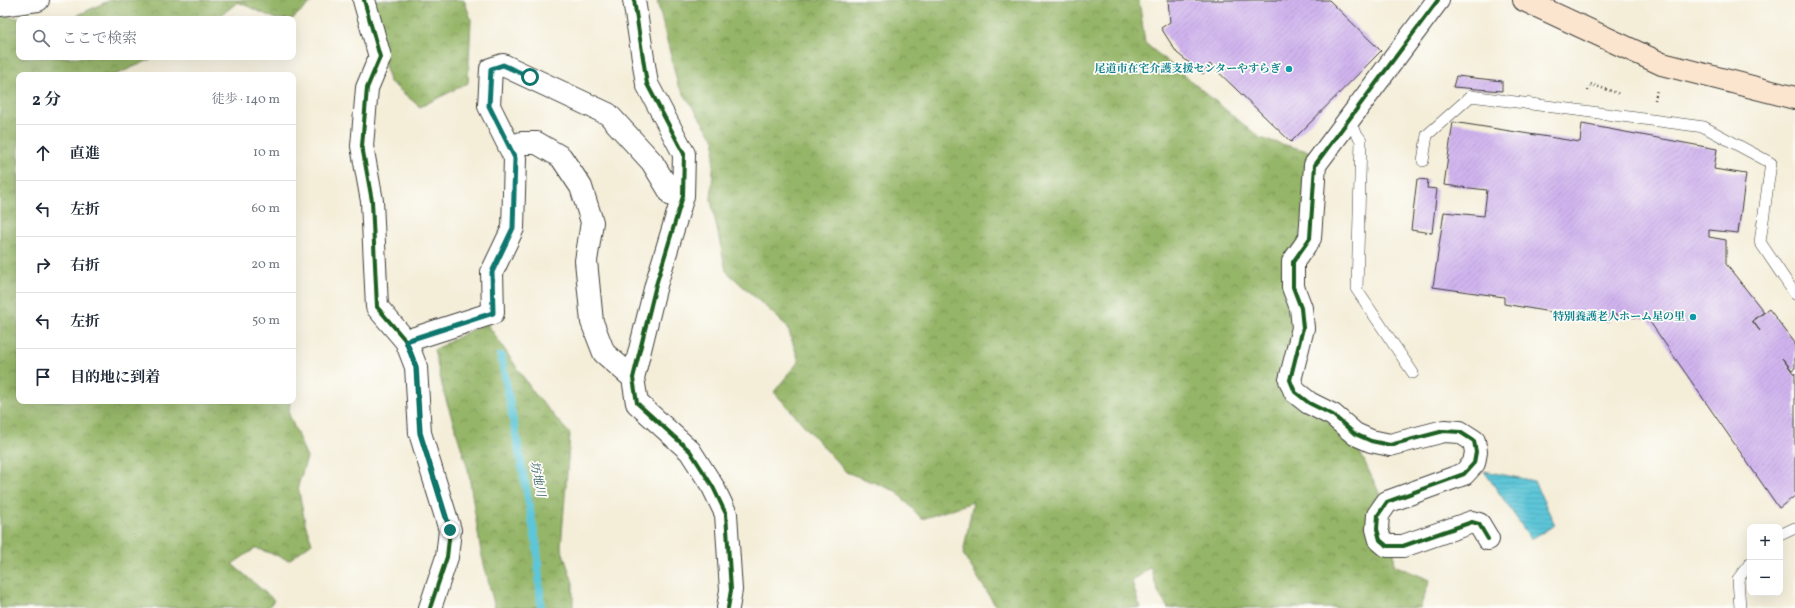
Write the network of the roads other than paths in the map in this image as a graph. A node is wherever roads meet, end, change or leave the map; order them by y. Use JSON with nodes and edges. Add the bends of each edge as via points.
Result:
{"nodes":[{"id":1,"x":38,"y":0,"type":"edge"},
{"id":2,"x":364,"y":0,"type":"edge"},
{"id":3,"x":634,"y":0,"type":"edge"},
{"id":4,"x":1438,"y":0,"type":"edge"},
{"id":5,"x":1524,"y":0,"type":"edge"},
{"id":6,"x":0,"y":4,"type":"edge"},
{"id":7,"x":1795,"y":98,"type":"edge"},
{"id":8,"x":1347,"y":121,"type":"junction"},
{"id":9,"x":511,"y":149,"type":"junction"},
{"id":10,"x":1423,"y":161,"type":"dead end"},
{"id":11,"x":682,"y":196,"type":"junction"},
{"id":12,"x":1795,"y":294,"type":"edge"},
{"id":13,"x":406,"y":341,"type":"junction"},
{"id":14,"x":1413,"y":373,"type":"dead end"},
{"id":15,"x":633,"y":378,"type":"junction"},
{"id":16,"x":1795,"y":528,"type":"edge"},
{"id":17,"x":1783,"y":534,"type":"edge"},
{"id":18,"x":1488,"y":539,"type":"dead end"},
{"id":19,"x":1747,"y":567,"type":"edge"},
{"id":20,"x":430,"y":608,"type":"edge"},
{"id":21,"x":728,"y":608,"type":"edge"},
{"id":22,"x":1740,"y":608,"type":"edge"}],
"edges":[{"from":1,"to":6,"type":"street"},
{"from":2,"to":13,"type":"street","via":[[380,57],[367,88],[362,146],[372,201],[377,307]]},
{"from":3,"to":11,"type":"street","via":[[647,84],[684,154]]},
{"from":4,"to":8,"type":"street"},
{"from":5,"to":7,"type":"street","via":[[1662,64]]},
{"from":8,"to":14,"type":"lane","via":[[1361,140],[1357,290]]},
{"from":8,"to":18,"type":"street","via":[[1315,164],[1310,238],[1293,262],[1293,287],[1301,308],[1303,328],[1290,380],[1295,392],[1309,403],[1334,415],[1355,434],[1371,441],[1390,445],[1444,431],[1460,432],[1474,441],[1474,463],[1464,474],[1387,502],[1378,515],[1377,529],[1380,540],[1387,546],[1403,546],[1472,522],[1479,524]]},
{"from":9,"to":11,"type":"street","via":[[489,106],[491,69],[503,65],[608,114],[652,162],[672,196]]},
{"from":9,"to":13,"type":"street","via":[[515,158],[513,228],[492,272],[493,313]]},
{"from":9,"to":15,"type":"street","via":[[521,143],[537,143],[562,157],[581,187],[592,222],[586,261],[592,322],[604,353]]},
{"from":10,"to":12,"type":"lane","via":[[1427,135],[1471,96],[1704,127],[1771,163],[1760,242]]},
{"from":11,"to":15,"type":"street"},
{"from":13,"to":20,"type":"street","via":[[416,367],[420,433],[450,530],[447,557]]},
{"from":15,"to":21,"type":"street","via":[[636,403],[690,451],[713,487],[726,514],[731,590]]},
{"from":16,"to":17,"type":"lane"},
{"from":19,"to":22,"type":"lane","via":[[1738,579]]}]}
